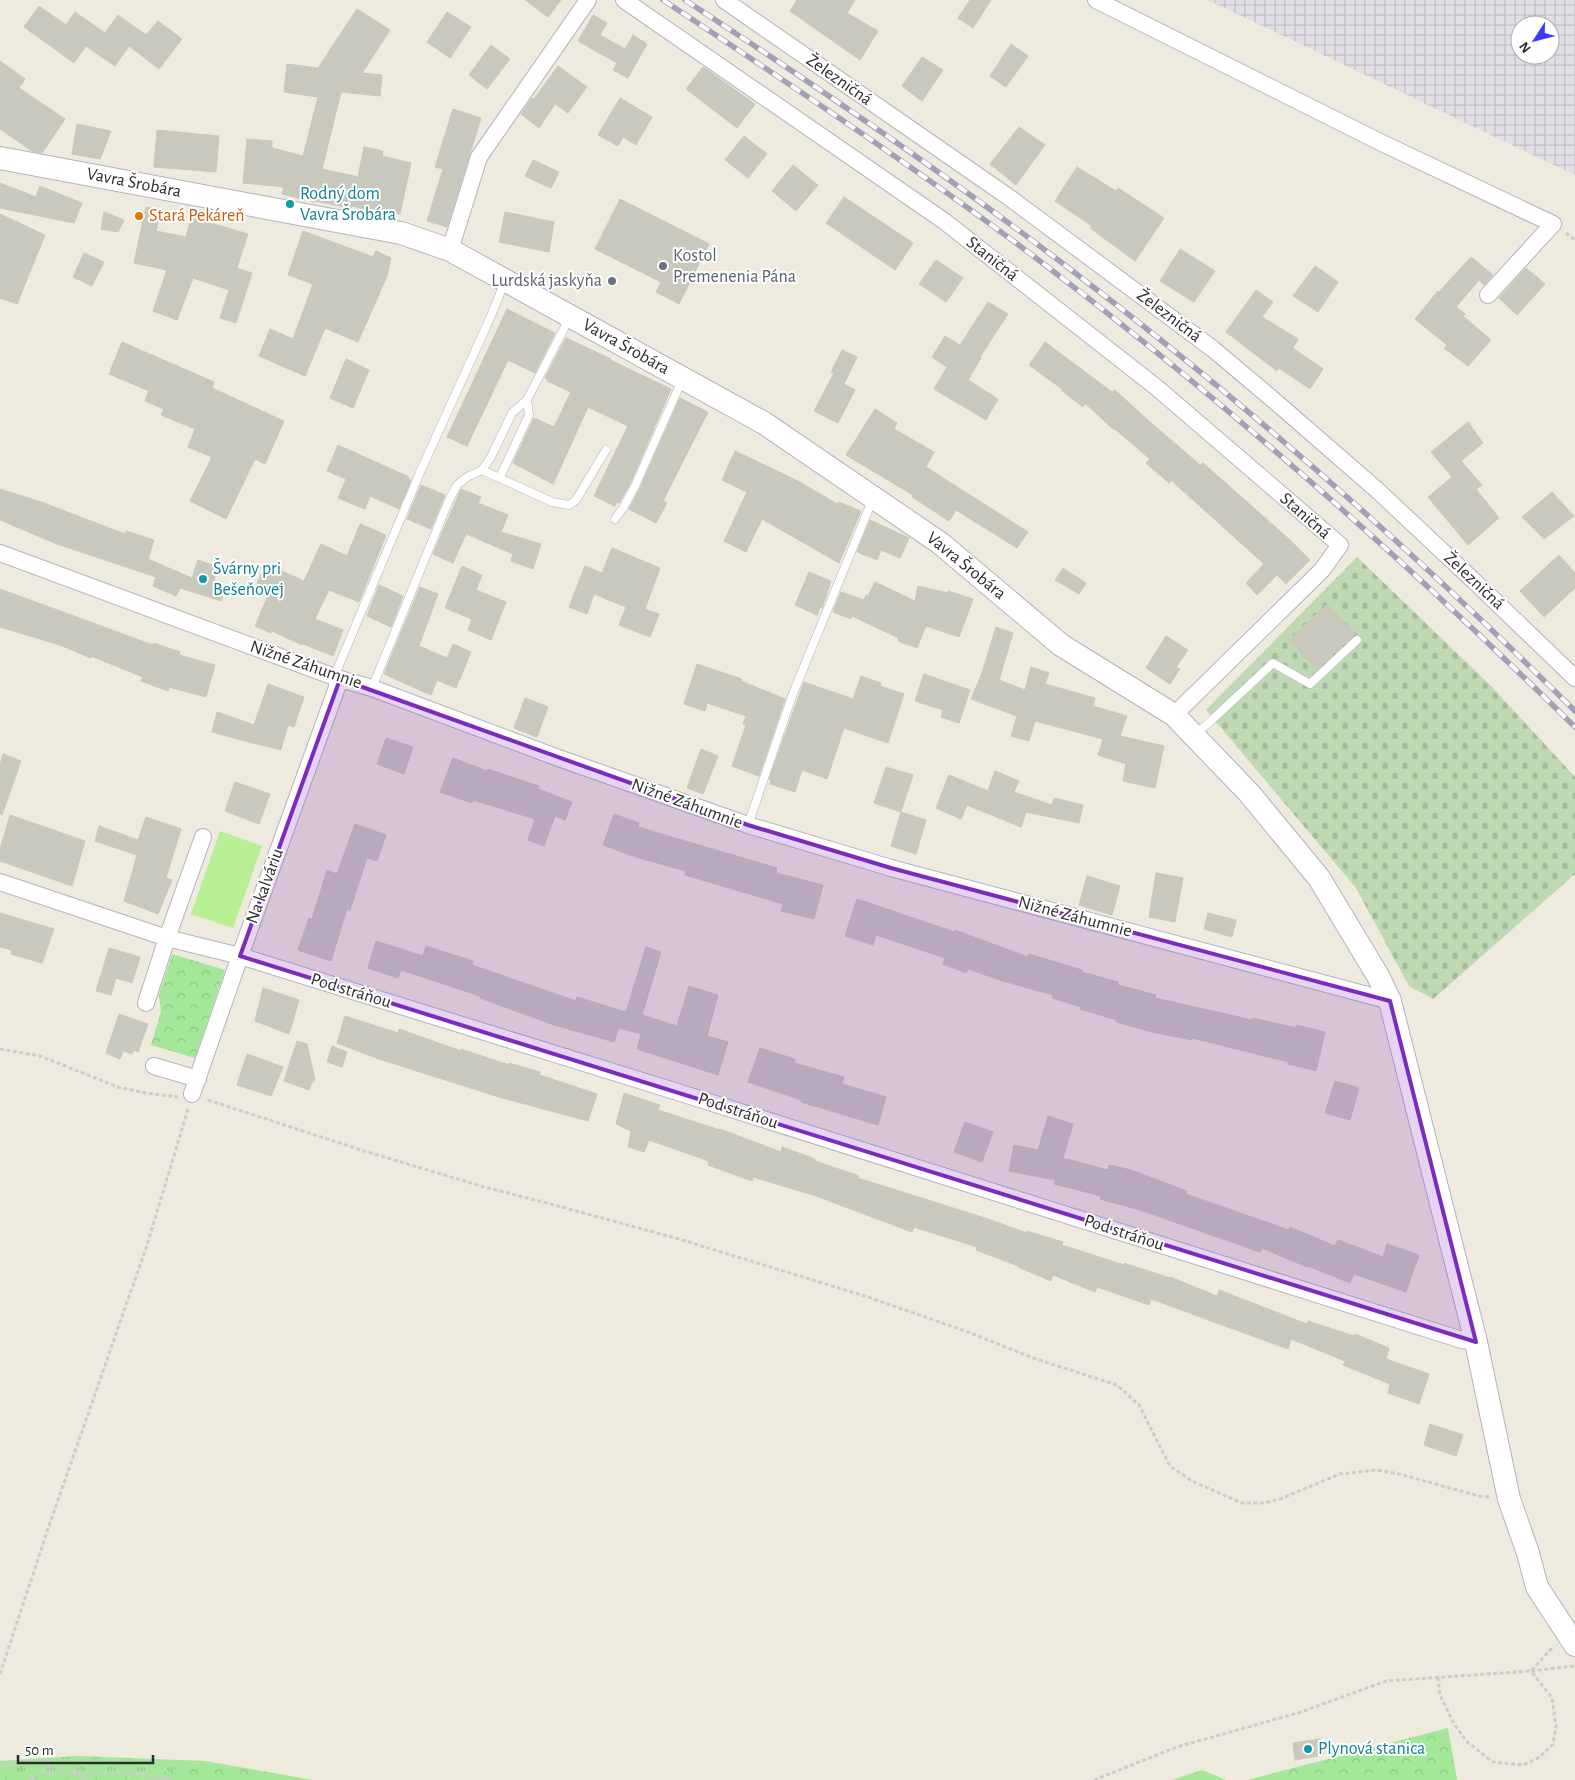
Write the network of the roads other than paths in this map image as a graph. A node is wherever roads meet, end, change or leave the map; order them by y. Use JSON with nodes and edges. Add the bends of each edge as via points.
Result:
{"nodes":[{"id":1,"x":588,"y":0,"type":"edge"},
{"id":2,"x":624,"y":0,"type":"edge"},
{"id":3,"x":724,"y":0,"type":"edge"},
{"id":4,"x":1096,"y":0,"type":"edge"},
{"id":5,"x":0,"y":158,"type":"edge"},
{"id":6,"x":450,"y":250,"type":"junction"},
{"id":7,"x":505,"y":281,"type":"junction"},
{"id":8,"x":1488,"y":295,"type":"dead end"},
{"id":9,"x":571,"y":317,"type":"junction"},
{"id":10,"x":683,"y":378,"type":"junction"},
{"id":11,"x":528,"y":400,"type":"junction"},
{"id":12,"x":606,"y":450,"type":"dead end"},
{"id":13,"x":482,"y":470,"type":"junction"},
{"id":14,"x":500,"y":477,"type":"junction"},
{"id":15,"x":873,"y":497,"type":"junction"},
{"id":16,"x":615,"y":519,"type":"dead end"},
{"id":17,"x":0,"y":553,"type":"edge"},
{"id":18,"x":1358,"y":640,"type":"dead end"},
{"id":19,"x":337,"y":678,"type":"junction"},
{"id":20,"x":1575,"y":678,"type":"edge"},
{"id":21,"x":372,"y":688,"type":"junction"},
{"id":22,"x":1174,"y":715,"type":"junction"},
{"id":23,"x":1194,"y":735,"type":"junction"},
{"id":24,"x":748,"y":826,"type":"junction"},
{"id":25,"x":203,"y":837,"type":"dead end"},
{"id":26,"x":0,"y":882,"type":"edge"},
{"id":27,"x":167,"y":938,"type":"junction"},
{"id":28,"x":240,"y":956,"type":"junction"},
{"id":29,"x":1390,"y":1001,"type":"junction"},
{"id":30,"x":146,"y":1003,"type":"dead end"},
{"id":31,"x":154,"y":1066,"type":"dead end"},
{"id":32,"x":1476,"y":1342,"type":"junction"},
{"id":33,"x":1571,"y":1639,"type":"edge"}],
"edges":[{"from":1,"to":6,"type":"street","via":[[479,157]]},
{"from":2,"to":22,"type":"street","name":"Staničná","via":[[944,222],[1156,387],[1340,545],[1322,570]]},
{"from":3,"to":20,"type":"street","name":"Železničná","via":[[1010,198],[1213,350],[1377,490]]},
{"from":4,"to":8,"type":"street","via":[[1382,143],[1553,224]]},
{"from":5,"to":6,"type":"street","name":"Vavra Šrobára","via":[[400,234]]},
{"from":6,"to":7,"type":"street","name":"Vavra Šrobára"},
{"from":7,"to":9,"type":"street","name":"Vavra Šrobára"},
{"from":7,"to":19,"type":"lane","via":[[421,470]]},
{"from":9,"to":10,"type":"street","name":"Vavra Šrobára"},
{"from":9,"to":11,"type":"lane"},
{"from":10,"to":15,"type":"street","name":"Vavra Šrobára","via":[[764,422]]},
{"from":10,"to":16,"type":"lane","via":[[635,486]]},
{"from":11,"to":13,"type":"lane","via":[[512,413]]},
{"from":11,"to":14,"type":"lane","via":[[529,416]]},
{"from":12,"to":14,"type":"lane","via":[[576,500],[569,505],[552,502]]},
{"from":13,"to":14,"type":"lane"},
{"from":13,"to":21,"type":"lane","via":[[457,485],[448,500]]},
{"from":15,"to":22,"type":"street","name":"Vavra Šrobára","via":[[940,543],[1061,645]]},
{"from":15,"to":24,"type":"lane","via":[[792,696]]},
{"from":17,"to":19,"type":"street","name":"Nižné Záhumnie"},
{"from":18,"to":23,"type":"lane","via":[[1310,684],[1273,663]]},
{"from":19,"to":21,"type":"street","name":"Nižné Záhumnie"},
{"from":19,"to":28,"type":"street","name":"Na kalváriu"},
{"from":21,"to":24,"type":"street","name":"Nižné Záhumnie"},
{"from":22,"to":23,"type":"street","name":"Vavra Šrobára"},
{"from":23,"to":29,"type":"street","name":"Vavra Šrobára","via":[[1249,793],[1319,878]]},
{"from":24,"to":29,"type":"street","name":"Nižné Záhumnie","via":[[891,868]]},
{"from":25,"to":27,"type":"street"},
{"from":26,"to":27,"type":"street","name":"Pod stráňou"},
{"from":27,"to":28,"type":"street","name":"Pod stráňou"},
{"from":27,"to":30,"type":"street"},
{"from":28,"to":31,"type":"street","name":"Na kalváriu","via":[[195,1087]]},
{"from":28,"to":32,"type":"street","name":"Pod stráňou"},
{"from":29,"to":32,"type":"street","name":"Vavra Šrobára"},
{"from":32,"to":33,"type":"street","name":"Vavra Šrobára","via":[[1509,1499],[1537,1587]]}]}
